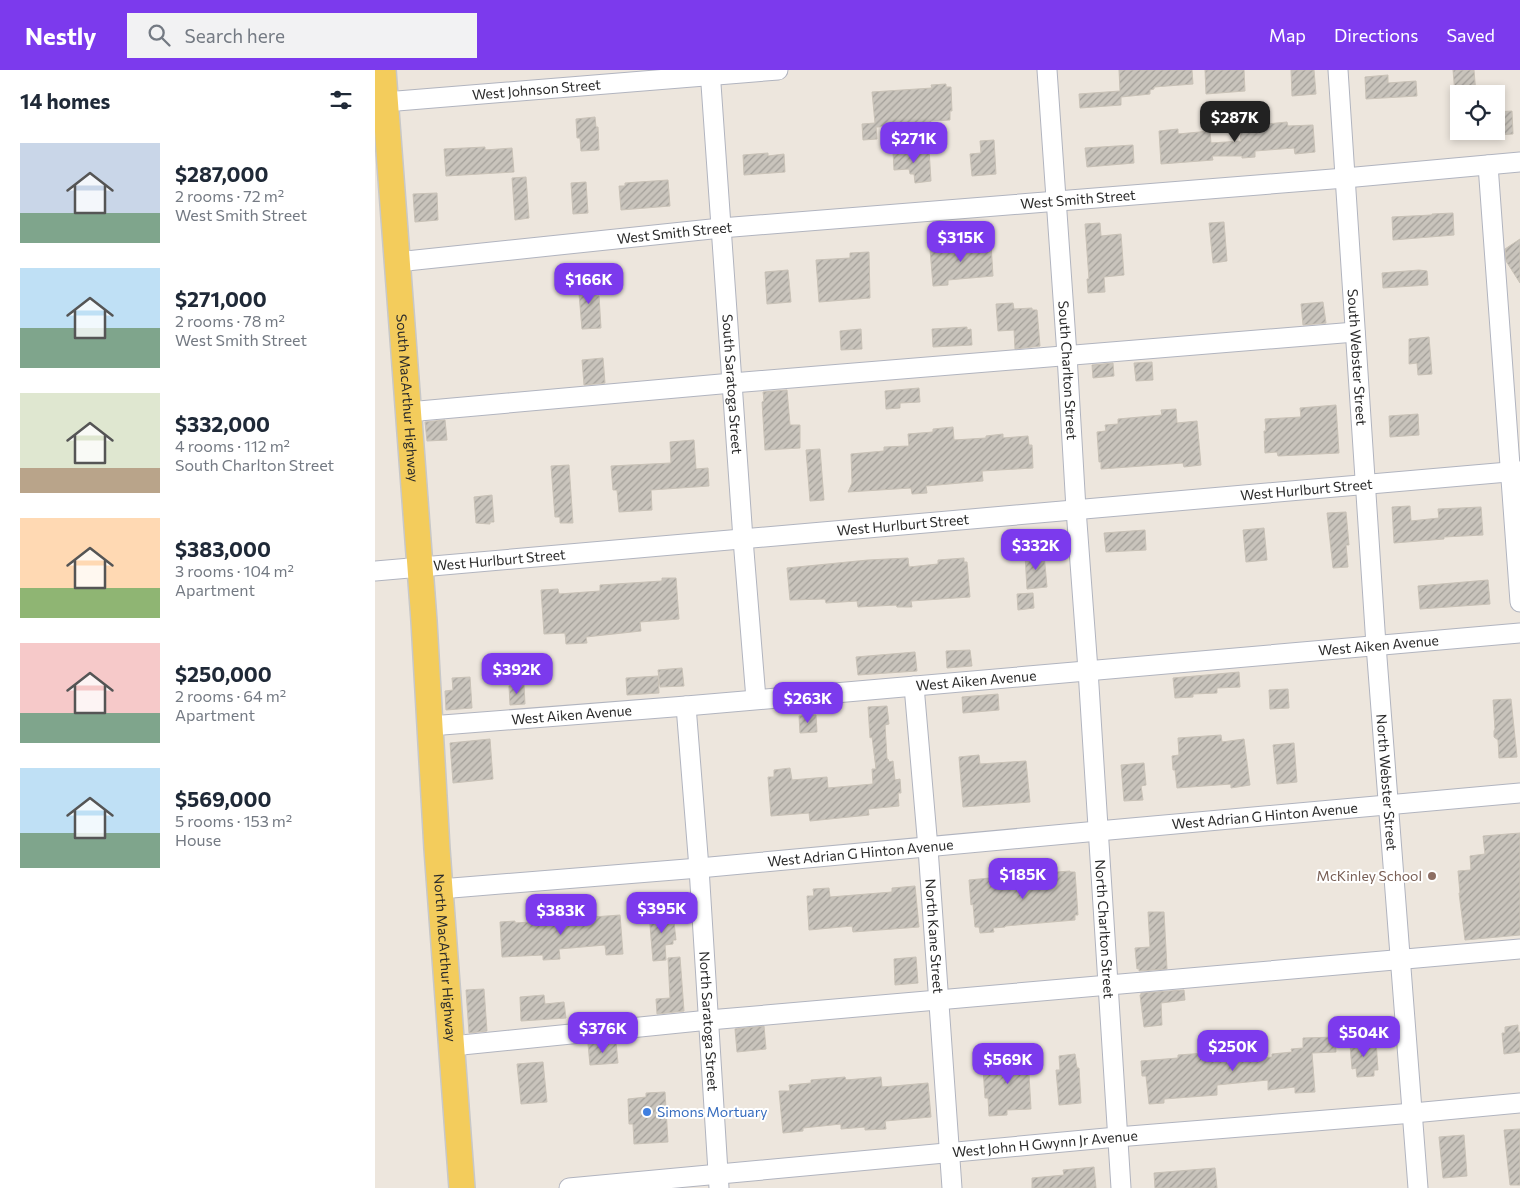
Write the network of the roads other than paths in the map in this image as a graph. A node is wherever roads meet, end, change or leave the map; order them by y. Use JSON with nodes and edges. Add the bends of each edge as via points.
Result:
{"nodes":[{"id":1,"x":383,"y":70,"type":"edge"},
{"id":2,"x":778,"y":70,"type":"edge"},
{"id":3,"x":1047,"y":70,"type":"edge"},
{"id":4,"x":1338,"y":70,"type":"edge"},
{"id":5,"x":710,"y":73,"type":"edge"},
{"id":6,"x":385,"y":102,"type":"junction"},
{"id":7,"x":1520,"y":162,"type":"edge"},
{"id":8,"x":1488,"y":165,"type":"junction"},
{"id":9,"x":1345,"y":178,"type":"junction"},
{"id":10,"x":1057,"y":201,"type":"junction"},
{"id":11,"x":721,"y":228,"type":"junction"},
{"id":12,"x":397,"y":262,"type":"junction"},
{"id":13,"x":1355,"y":332,"type":"junction"},
{"id":14,"x":1067,"y":355,"type":"junction"},
{"id":15,"x":732,"y":383,"type":"junction"},
{"id":16,"x":408,"y":412,"type":"junction"},
{"id":17,"x":1515,"y":471,"type":"edge"},
{"id":18,"x":1365,"y":484,"type":"junction"},
{"id":19,"x":1076,"y":509,"type":"junction"},
{"id":20,"x":743,"y":539,"type":"junction"},
{"id":21,"x":420,"y":567,"type":"junction"},
{"id":22,"x":375,"y":571,"type":"edge"},
{"id":23,"x":1520,"y":602,"type":"edge"},
{"id":24,"x":1520,"y":633,"type":"edge"},
{"id":25,"x":1376,"y":645,"type":"junction"},
{"id":26,"x":1088,"y":670,"type":"junction"},
{"id":27,"x":914,"y":686,"type":"junction"},
{"id":28,"x":757,"y":699,"type":"junction"},
{"id":29,"x":686,"y":706,"type":"junction"},
{"id":30,"x":430,"y":726,"type":"junction"},
{"id":31,"x":1520,"y":793,"type":"edge"},
{"id":32,"x":1389,"y":804,"type":"junction"},
{"id":33,"x":1098,"y":831,"type":"junction"},
{"id":34,"x":928,"y":848,"type":"junction"},
{"id":35,"x":699,"y":868,"type":"junction"},
{"id":36,"x":440,"y":889,"type":"junction"},
{"id":37,"x":1520,"y":948,"type":"edge"},
{"id":38,"x":1401,"y":960,"type":"junction"},
{"id":39,"x":1108,"y":985,"type":"junction"},
{"id":40,"x":939,"y":999,"type":"junction"},
{"id":41,"x":709,"y":1020,"type":"junction"},
{"id":42,"x":451,"y":1046,"type":"junction"},
{"id":43,"x":1520,"y":1103,"type":"edge"},
{"id":44,"x":1413,"y":1113,"type":"junction"},
{"id":45,"x":1117,"y":1137,"type":"junction"},
{"id":46,"x":949,"y":1153,"type":"junction"},
{"id":47,"x":719,"y":1181,"type":"edge"},
{"id":48,"x":461,"y":1188,"type":"edge"},
{"id":49,"x":569,"y":1188,"type":"edge"},
{"id":50,"x":951,"y":1188,"type":"edge"},
{"id":51,"x":1121,"y":1188,"type":"edge"},
{"id":52,"x":1418,"y":1188,"type":"edge"}],
"edges":[{"from":1,"to":6,"type":"main road","name":"South MacArthur Highway"},
{"from":2,"to":5,"type":"street","name":"West Johnson Street"},
{"from":3,"to":10,"type":"street","name":"South Charlton Street"},
{"from":4,"to":9,"type":"street","name":"South Webster Street"},
{"from":5,"to":6,"type":"street","name":"West Johnson Street"},
{"from":5,"to":11,"type":"street","name":"South Saratoga Street"},
{"from":6,"to":12,"type":"main road","name":"South MacArthur Highway"},
{"from":7,"to":8,"type":"street","name":"West Smith Street"},
{"from":8,"to":9,"type":"street","name":"West Smith Street"},
{"from":8,"to":17,"type":"street"},
{"from":9,"to":10,"type":"street","name":"West Smith Street"},
{"from":9,"to":13,"type":"street","name":"South Webster Street"},
{"from":10,"to":11,"type":"street","name":"West Smith Street"},
{"from":10,"to":14,"type":"street","name":"South Charlton Street"},
{"from":11,"to":12,"type":"street","name":"West Smith Street"},
{"from":11,"to":15,"type":"street","name":"South Saratoga Street"},
{"from":12,"to":16,"type":"main road","name":"South MacArthur Highway"},
{"from":13,"to":14,"type":"street"},
{"from":13,"to":18,"type":"street","name":"South Webster Street"},
{"from":14,"to":15,"type":"street"},
{"from":14,"to":19,"type":"street","name":"South Charlton Street"},
{"from":15,"to":16,"type":"street"},
{"from":15,"to":20,"type":"street","name":"South Saratoga Street"},
{"from":16,"to":21,"type":"main road","name":"South MacArthur Highway"},
{"from":17,"to":18,"type":"street","name":"West Hurlburt Street"},
{"from":17,"to":23,"type":"street"},
{"from":18,"to":19,"type":"street","name":"West Hurlburt Street"},
{"from":18,"to":25,"type":"street","name":"South Webster Street"},
{"from":19,"to":20,"type":"street","name":"West Hurlburt Street"},
{"from":19,"to":26,"type":"street","name":"South Charlton Street"},
{"from":20,"to":21,"type":"street","name":"West Hurlburt Street"},
{"from":20,"to":28,"type":"street","name":"South Saratoga Street"},
{"from":21,"to":22,"type":"street","name":"West Hurlburt Street"},
{"from":21,"to":30,"type":"main road","name":"South MacArthur Highway"},
{"from":24,"to":25,"type":"street","name":"West Aiken Avenue"},
{"from":25,"to":26,"type":"street","name":"West Aiken Avenue"},
{"from":25,"to":32,"type":"street","name":"North Webster Street"},
{"from":26,"to":27,"type":"street","name":"West Aiken Avenue"},
{"from":26,"to":33,"type":"street","name":"North Charlton Street"},
{"from":27,"to":28,"type":"street","name":"West Aiken Avenue"},
{"from":27,"to":34,"type":"street","name":"North Kane Street"},
{"from":28,"to":29,"type":"street","name":"West Aiken Avenue"},
{"from":29,"to":30,"type":"street","name":"West Aiken Avenue"},
{"from":29,"to":35,"type":"street","name":"North Saratoga Street"},
{"from":30,"to":36,"type":"main road","name":"North MacArthur Highway"},
{"from":31,"to":32,"type":"street","name":"West Adrian G Hinton Avenue"},
{"from":32,"to":33,"type":"street","name":"West Adrian G Hinton Avenue"},
{"from":32,"to":38,"type":"street","name":"North Webster Street"},
{"from":33,"to":34,"type":"street","name":"West Adrian G Hinton Avenue"},
{"from":33,"to":39,"type":"street","name":"North Charlton Street"},
{"from":34,"to":35,"type":"street","name":"West Adrian G Hinton Avenue"},
{"from":34,"to":40,"type":"street","name":"North Kane Street"},
{"from":35,"to":36,"type":"street","name":"West Adrian G Hinton Avenue"},
{"from":35,"to":41,"type":"street","name":"North Saratoga Street"},
{"from":36,"to":42,"type":"main road","name":"North MacArthur Highway"},
{"from":37,"to":38,"type":"street"},
{"from":38,"to":39,"type":"street"},
{"from":38,"to":44,"type":"street","name":"North Webster Street"},
{"from":39,"to":40,"type":"street"},
{"from":39,"to":45,"type":"street","name":"North Charlton Street"},
{"from":40,"to":41,"type":"street"},
{"from":40,"to":46,"type":"street","name":"North Kane Street"},
{"from":41,"to":42,"type":"street"},
{"from":41,"to":47,"type":"street","name":"North Saratoga Street"},
{"from":42,"to":48,"type":"main road","name":"North MacArthur Highway"},
{"from":43,"to":44,"type":"street","name":"West John H Gwynn Jr Avenue"},
{"from":44,"to":45,"type":"street","name":"West John H Gwynn Jr Avenue"},
{"from":44,"to":52,"type":"street","name":"North Webster Street"},
{"from":45,"to":46,"type":"street","name":"West John H Gwynn Jr Avenue"},
{"from":45,"to":51,"type":"street","name":"North Charlton Street"},
{"from":46,"to":47,"type":"street","name":"West John H Gwynn Jr Avenue"},
{"from":46,"to":50,"type":"street","name":"North Kane Street"},
{"from":47,"to":49,"type":"street","name":"West John H Gwynn Jr Avenue"}]}
